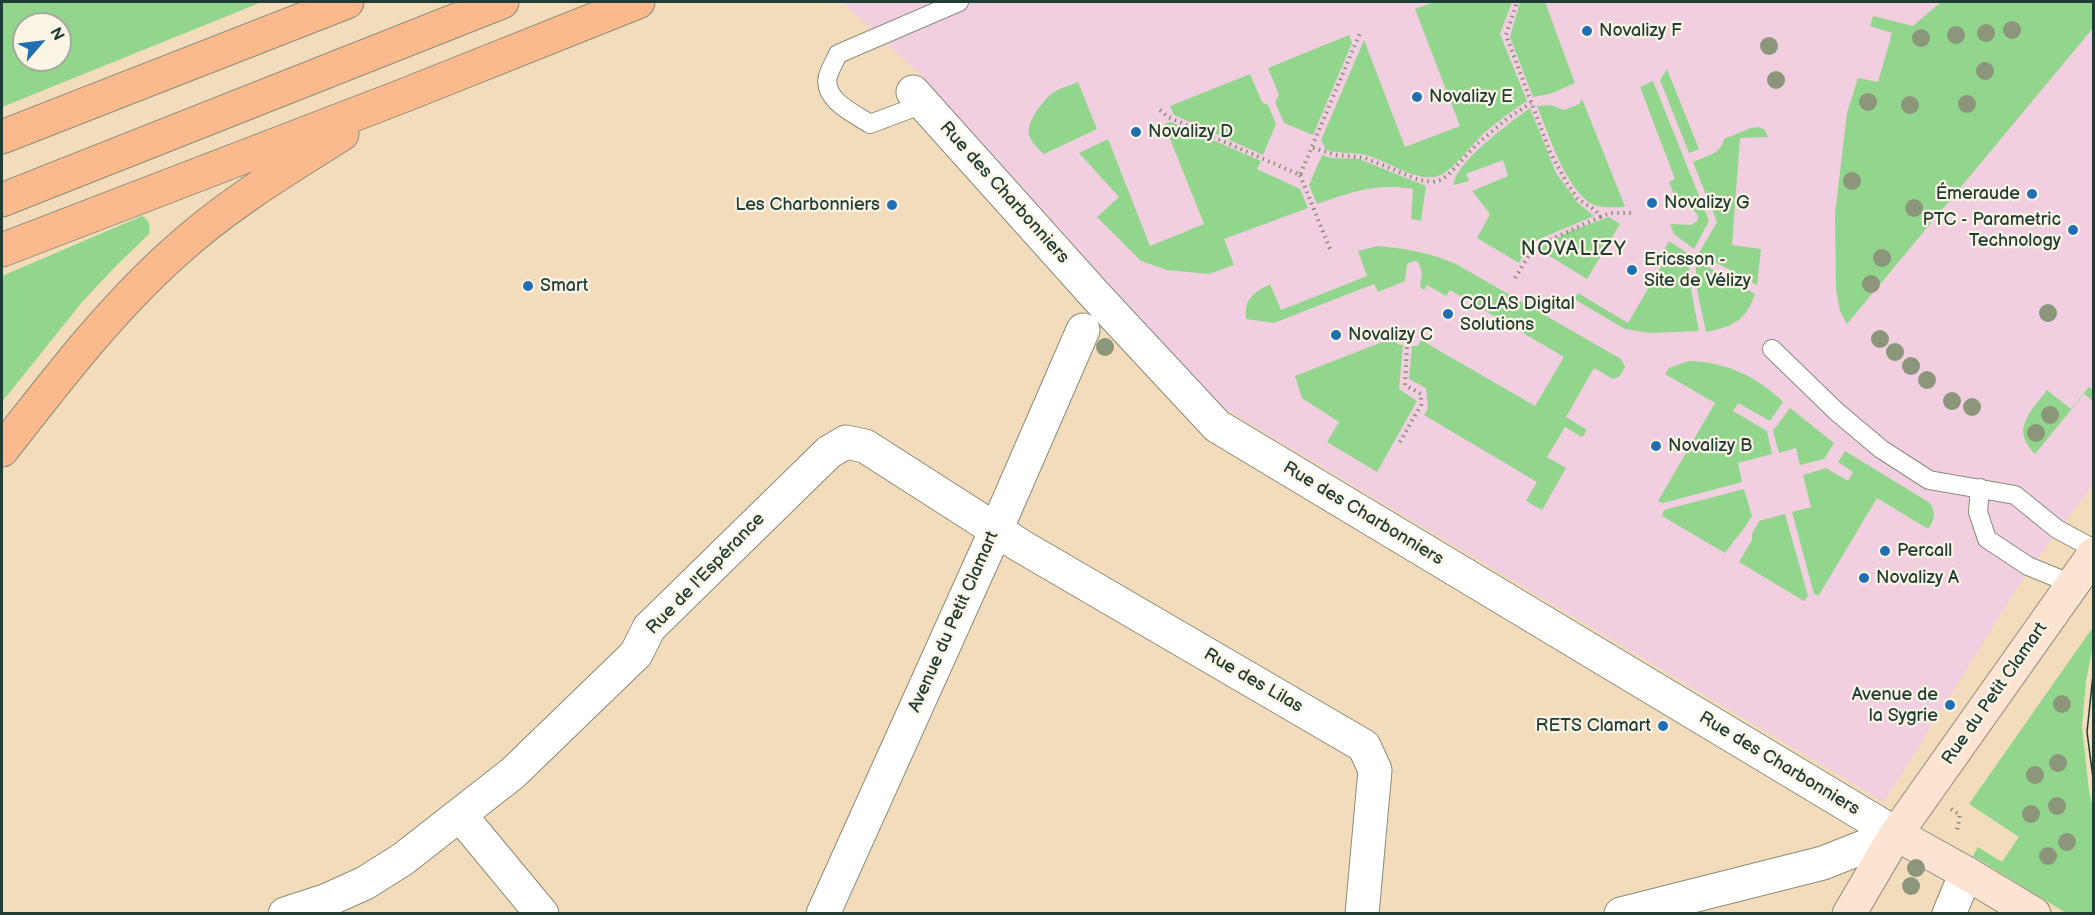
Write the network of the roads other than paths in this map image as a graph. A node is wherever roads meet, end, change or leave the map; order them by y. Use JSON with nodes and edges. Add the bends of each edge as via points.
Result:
{"nodes":[{"id":1,"x":347,"y":2,"type":"edge"},
{"id":2,"x":502,"y":2,"type":"edge"},
{"id":3,"x":638,"y":2,"type":"edge"},
{"id":4,"x":959,"y":2,"type":"edge"},
{"id":5,"x":405,"y":95,"type":"junction"},
{"id":6,"x":918,"y":98,"type":"joint"},
{"id":7,"x":2,"y":137,"type":"edge"},
{"id":8,"x":2,"y":200,"type":"edge"},
{"id":9,"x":2,"y":250,"type":"edge"},
{"id":10,"x":1083,"y":330,"type":"dead end"},
{"id":11,"x":1772,"y":349,"type":"dead end"},
{"id":12,"x":2,"y":450,"type":"edge"},
{"id":13,"x":1980,"y":488,"type":"junction"},
{"id":14,"x":996,"y":530,"type":"junction"},
{"id":15,"x":2094,"y":549,"type":"edge"},
{"id":16,"x":2094,"y":554,"type":"edge"},
{"id":17,"x":2073,"y":584,"type":"junction"},
{"id":18,"x":460,"y":815,"type":"junction"},
{"id":19,"x":1896,"y":834,"type":"junction"},
{"id":20,"x":1966,"y":873,"type":"junction"},
{"id":21,"x":285,"y":914,"type":"edge"},
{"id":22,"x":542,"y":914,"type":"edge"},
{"id":23,"x":823,"y":914,"type":"edge"},
{"id":24,"x":1362,"y":914,"type":"edge"},
{"id":25,"x":1622,"y":914,"type":"edge"},
{"id":26,"x":1849,"y":914,"type":"edge"},
{"id":27,"x":1949,"y":914,"type":"edge"},
{"id":28,"x":2034,"y":914,"type":"edge"}],
"edges":[{"from":1,"to":7,"type":"highway"},
{"from":2,"to":8,"type":"highway"},
{"from":3,"to":5,"type":"highway"},
{"from":4,"to":6,"type":"lane","via":[[838,54],[827,78],[828,90],[835,100],[870,124]]},
{"from":5,"to":9,"type":"highway"},
{"from":5,"to":12,"type":"highway","via":[[276,176],[176,251],[78,353]]},
{"from":6,"to":19,"type":"street","name":"Rue des Charbonniers","via":[[1216,426]]},
{"from":10,"to":14,"type":"street","name":"Avenue du Petit Clamart"},
{"from":11,"to":13,"type":"lane","via":[[1881,449],[1929,480]]},
{"from":13,"to":15,"type":"lane","via":[[2015,495],[2057,529]]},
{"from":13,"to":17,"type":"lane","via":[[1978,512],[1987,539],[2028,566]]},
{"from":14,"to":18,"type":"street","name":"Rue de l'Espérance","via":[[864,446],[846,442],[829,452],[649,628],[636,654],[513,772]]},
{"from":14,"to":23,"type":"street","name":"Avenue du Petit Clamart"},
{"from":14,"to":24,"type":"street","name":"Rue des Lilas","via":[[1364,746],[1375,770]]},
{"from":16,"to":17,"type":"main road","name":"Rue du Petit Clamart"},
{"from":17,"to":19,"type":"main road","name":"Rue du Petit Clamart"},
{"from":18,"to":21,"type":"street","name":"Rue de l'Espérance","via":[[365,883]]},
{"from":18,"to":22,"type":"street"},
{"from":19,"to":20,"type":"main road"},
{"from":19,"to":25,"type":"street","via":[[1823,863]]},
{"from":19,"to":26,"type":"main road","name":"Rue du Petit Clamart"},
{"from":20,"to":27,"type":"street"},
{"from":20,"to":28,"type":"main road"}]}
